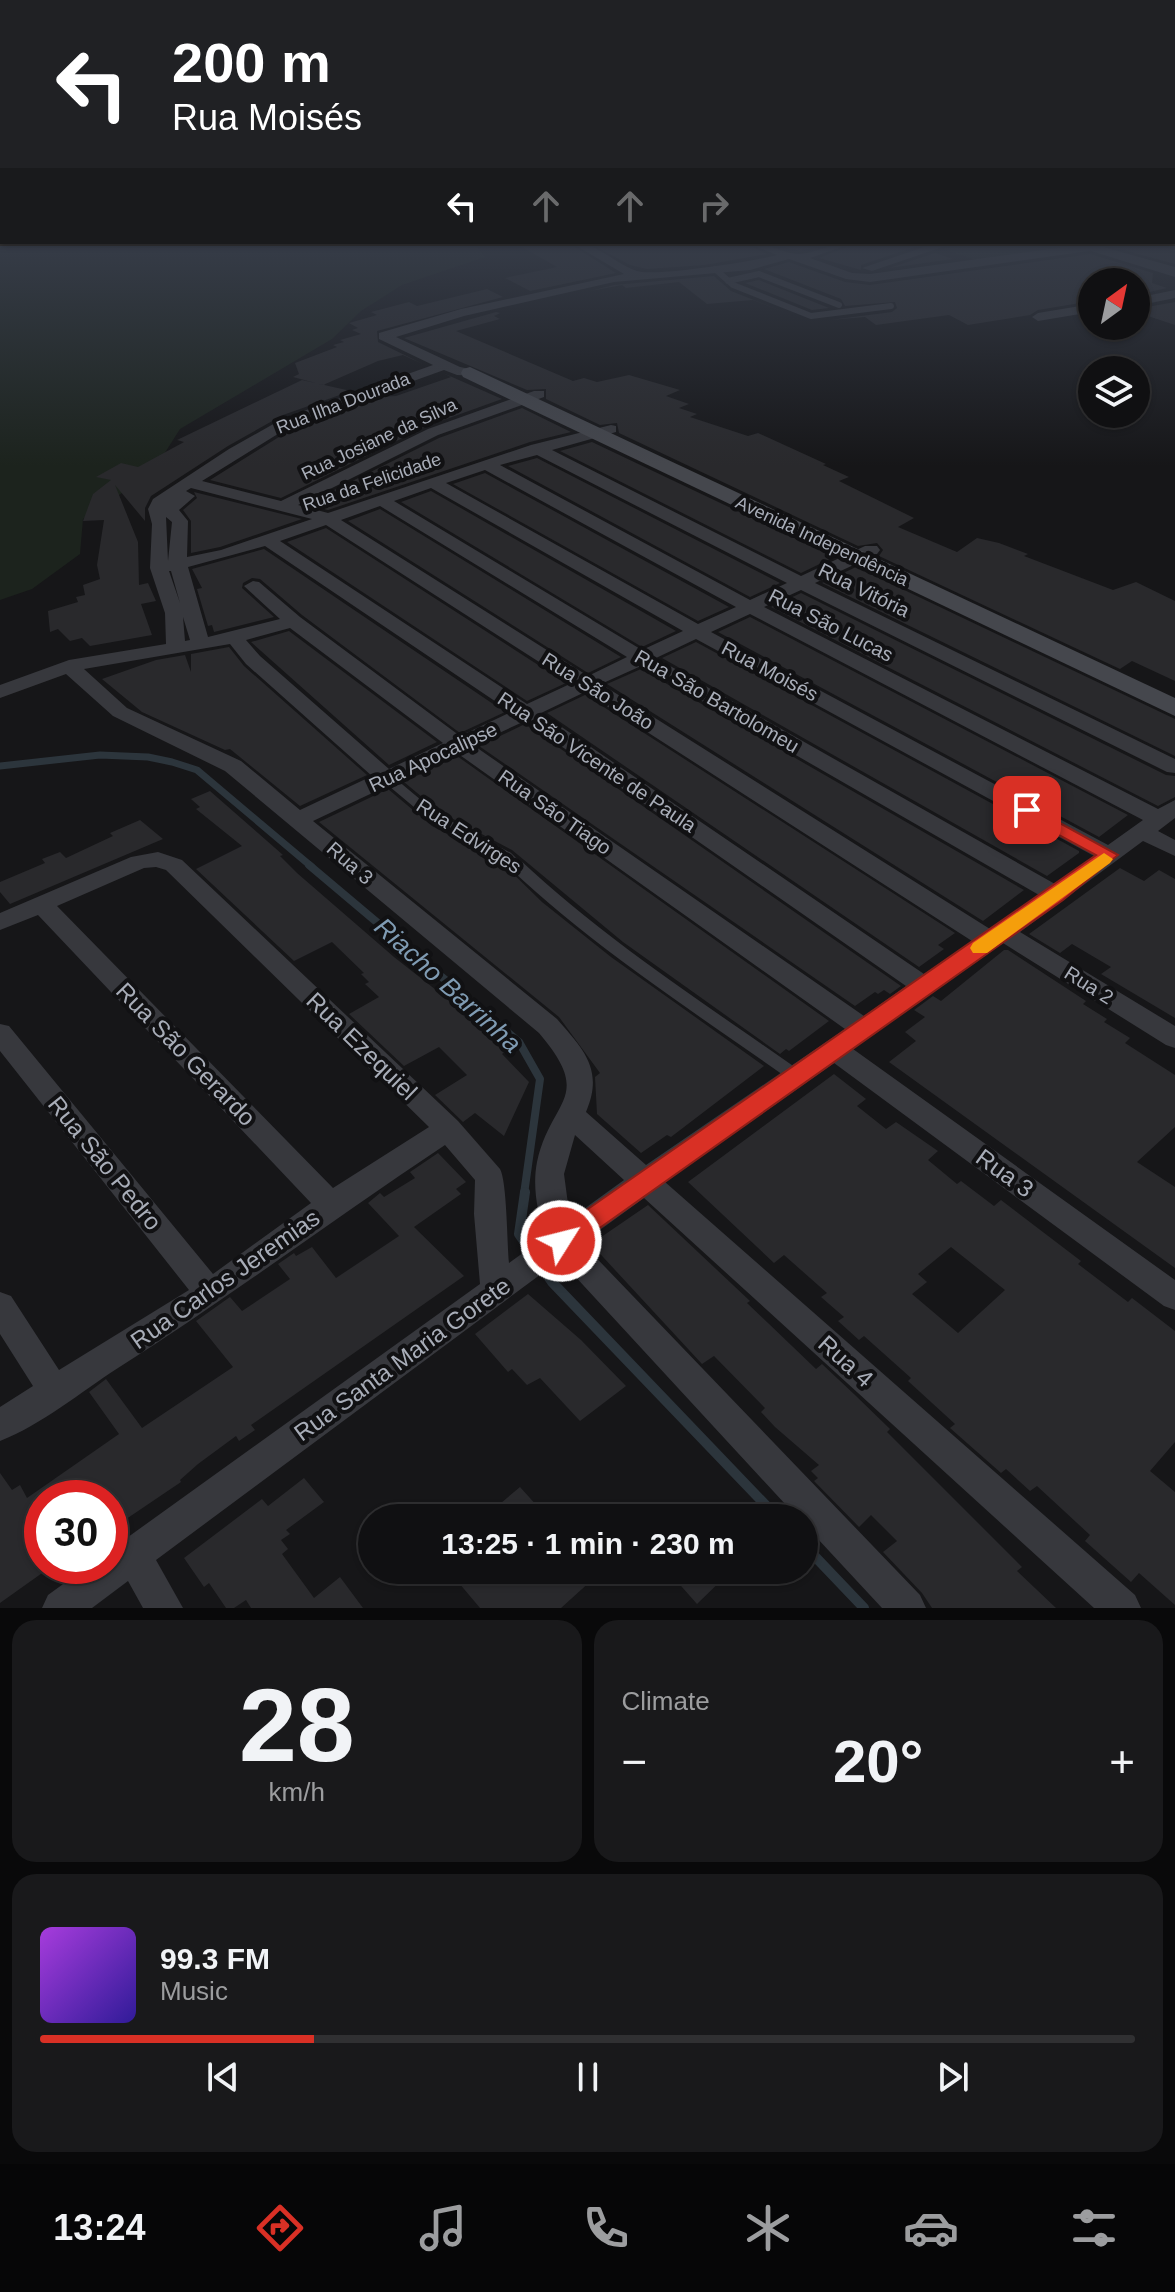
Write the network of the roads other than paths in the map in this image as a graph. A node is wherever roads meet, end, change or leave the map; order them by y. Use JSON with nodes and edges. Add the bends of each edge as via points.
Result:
{"nodes":[{"id":1,"x":448,"y":316,"type":"edge"},
{"id":2,"x":1044,"y":316,"type":"edge"},
{"id":3,"x":1038,"y":317,"type":"dead end"},
{"id":4,"x":457,"y":370,"type":"junction"},
{"id":5,"x":531,"y":396,"type":"junction"},
{"id":6,"x":604,"y":431,"type":"junction"},
{"id":7,"x":536,"y":448,"type":"junction"},
{"id":8,"x":486,"y":464,"type":"junction"},
{"id":9,"x":434,"y":483,"type":"junction"},
{"id":10,"x":195,"y":484,"type":"junction"},
{"id":11,"x":381,"y":500,"type":"junction"},
{"id":12,"x":283,"y":506,"type":"junction"},
{"id":13,"x":325,"y":517,"type":"junction"},
{"id":14,"x":160,"y":521,"type":"junction"},
{"id":15,"x":180,"y":521,"type":"junction"},
{"id":16,"x":267,"y":540,"type":"junction"},
{"id":17,"x":864,"y":554,"type":"junction"},
{"id":18,"x":178,"y":564,"type":"junction"},
{"id":19,"x":159,"y":568,"type":"junction"},
{"id":20,"x":803,"y":584,"type":"junction"},
{"id":21,"x":253,"y":586,"type":"dead end"},
{"id":22,"x":752,"y":608,"type":"junction"},
{"id":23,"x":293,"y":621,"type":"junction"},
{"id":24,"x":699,"y":633,"type":"junction"},
{"id":25,"x":234,"y":637,"type":"junction"},
{"id":26,"x":1050,"y":640,"type":"junction"},
{"id":27,"x":200,"y":643,"type":"junction"},
{"id":28,"x":176,"y":646,"type":"junction"},
{"id":29,"x":643,"y":659,"type":"junction"},
{"id":30,"x":69,"y":666,"type":"junction"},
{"id":31,"x":588,"y":685,"type":"junction"},
{"id":32,"x":1175,"y":690,"type":"edge"},
{"id":33,"x":0,"y":692,"type":"edge"},
{"id":34,"x":1175,"y":708,"type":"edge"},
{"id":35,"x":527,"y":713,"type":"junction"},
{"id":36,"x":459,"y":745,"type":"junction"},
{"id":37,"x":1175,"y":767,"type":"edge"},
{"id":38,"x":387,"y":778,"type":"junction"},
{"id":39,"x":1158,"y":819,"type":"edge"},
{"id":40,"x":297,"y":820,"type":"junction"},
{"id":41,"x":1175,"y":849,"type":"edge"},
{"id":42,"x":1109,"y":855,"type":"junction"},
{"id":43,"x":1056,"y":895,"type":"junction"},
{"id":44,"x":41,"y":904,"type":"junction"},
{"id":45,"x":0,"y":922,"type":"edge"},
{"id":46,"x":997,"y":936,"type":"junction"},
{"id":47,"x":924,"y":986,"type":"junction"},
{"id":48,"x":864,"y":1029,"type":"junction"},
{"id":49,"x":0,"y":1033,"type":"edge"},
{"id":50,"x":1175,"y":1038,"type":"edge"},
{"id":51,"x":834,"y":1049,"type":"junction"},
{"id":52,"x":796,"y":1076,"type":"junction"},
{"id":53,"x":570,"y":1114,"type":"junction"},
{"id":54,"x":448,"y":1129,"type":"junction"},
{"id":55,"x":646,"y":1180,"type":"junction"},
{"id":56,"x":331,"y":1205,"type":"junction"},
{"id":57,"x":557,"y":1244,"type":"junction"},
{"id":58,"x":506,"y":1283,"type":"junction"},
{"id":59,"x":210,"y":1293,"type":"junction"},
{"id":60,"x":1175,"y":1297,"type":"edge"},
{"id":61,"x":0,"y":1306,"type":"edge"},
{"id":62,"x":55,"y":1393,"type":"junction"},
{"id":63,"x":0,"y":1425,"type":"edge"},
{"id":64,"x":133,"y":1556,"type":"junction"},
{"id":65,"x":61,"y":1608,"type":"edge"},
{"id":66,"x":164,"y":1608,"type":"edge"},
{"id":67,"x":907,"y":1608,"type":"edge"},
{"id":68,"x":1122,"y":1608,"type":"edge"}],
"edges":[{"from":1,"to":4,"type":"street","name":"Avenida Independência","via":[[384,336]]},
{"from":2,"to":3,"type":"street"},
{"from":4,"to":5,"type":"main road","name":"Avenida Independência"},
{"from":4,"to":10,"type":"street","name":"Rua Ilha Dourada","via":[[410,380],[296,424]]},
{"from":5,"to":6,"type":"main road","name":"Avenida Independência"},
{"from":5,"to":12,"type":"street","name":"Rua Josiane da Silva","via":[[433,432]]},
{"from":6,"to":7,"type":"street","name":"Rua da Felicidade"},
{"from":6,"to":17,"type":"main road","name":"Avenida Independência"},
{"from":7,"to":8,"type":"street","name":"Rua da Felicidade"},
{"from":7,"to":20,"type":"street","name":"Rua Vitória"},
{"from":8,"to":9,"type":"street","name":"Rua da Felicidade"},
{"from":8,"to":22,"type":"street","name":"Rua São Lucas"},
{"from":9,"to":11,"type":"street","name":"Rua da Felicidade"},
{"from":9,"to":24,"type":"street","name":"Rua Moisés"},
{"from":10,"to":12,"type":"street","name":"Rua São João"},
{"from":10,"to":14,"type":"street","name":"Rua Ilha Dourada","via":[[159,502]]},
{"from":10,"to":15,"type":"street","name":"Rua Ilha Dourada","via":[[169,510]]},
{"from":11,"to":13,"type":"street","name":"Rua da Felicidade"},
{"from":11,"to":29,"type":"street","name":"Rua São Bartolomeu"},
{"from":12,"to":13,"type":"street","name":"Rua São João"},
{"from":13,"to":16,"type":"street","name":"Rua da Felicidade"},
{"from":13,"to":31,"type":"street","name":"Rua São João"},
{"from":14,"to":15,"type":"street"},
{"from":14,"to":19,"type":"street","name":"Rua Ilha Dourada"},
{"from":15,"to":18,"type":"street","name":"Rua Ilha Dourada"},
{"from":16,"to":18,"type":"street","name":"Rua da Felicidade"},
{"from":16,"to":35,"type":"street","name":"Rua São Vicente de Paula"},
{"from":17,"to":20,"type":"street","name":"Rua Apocalipse"},
{"from":17,"to":26,"type":"main road","name":"Avenida Independência"},
{"from":18,"to":19,"type":"street","name":"Rua da Felicidade"},
{"from":18,"to":27,"type":"street","name":"Rua Ilha Dourada"},
{"from":19,"to":28,"type":"street","name":"Rua Ilha Dourada","via":[[174,613]]},
{"from":20,"to":22,"type":"street","name":"Rua Apocalipse"},
{"from":20,"to":37,"type":"street","name":"Rua Vitória"},
{"from":21,"to":23,"type":"street","name":"Rua São Tiago"},
{"from":22,"to":24,"type":"street","name":"Rua Apocalipse"},
{"from":22,"to":39,"type":"street","name":"Rua São Lucas"},
{"from":23,"to":25,"type":"street"},
{"from":23,"to":36,"type":"street","name":"Rua São Tiago"},
{"from":24,"to":29,"type":"street","name":"Rua Apocalipse"},
{"from":24,"to":42,"type":"street","name":"Rua Moisés"},
{"from":25,"to":27,"type":"street"},
{"from":25,"to":38,"type":"street","name":"Rua Edvirges","via":[[253,660]]},
{"from":26,"to":32,"type":"main road","name":"Avenida Independência"},
{"from":26,"to":34,"type":"main road","name":"Avenida Independência"},
{"from":27,"to":28,"type":"street"},
{"from":28,"to":30,"type":"street"},
{"from":29,"to":31,"type":"street","name":"Rua Apocalipse"},
{"from":29,"to":43,"type":"street","name":"Rua São Bartolomeu"},
{"from":30,"to":33,"type":"street"},
{"from":30,"to":40,"type":"street","name":"Rua 3","via":[[120,712],[233,766]]},
{"from":31,"to":35,"type":"street","name":"Rua Apocalipse"},
{"from":31,"to":46,"type":"street","name":"Rua São João"},
{"from":35,"to":36,"type":"street","name":"Rua Apocalipse"},
{"from":35,"to":47,"type":"street","name":"Rua São Vicente de Paula"},
{"from":36,"to":38,"type":"street","name":"Rua Apocalipse"},
{"from":36,"to":48,"type":"street","name":"Rua São Tiago"},
{"from":38,"to":40,"type":"street","name":"Rua Apocalipse"},
{"from":38,"to":52,"type":"lane","name":"Rua Edvirges","via":[[436,819],[508,857],[618,949]]},
{"from":39,"to":41,"type":"street","name":"Rua São Lucas"},
{"from":39,"to":42,"type":"street","name":"Rua Santa Maria Gorete"},
{"from":40,"to":53,"type":"street","name":"Rua 3","via":[[548,1026],[581,1075]]},
{"from":42,"to":43,"type":"street","name":"Rua Santa Maria Gorete"},
{"from":43,"to":46,"type":"street","name":"Rua Santa Maria Gorete"},
{"from":44,"to":45,"type":"street"},
{"from":44,"to":54,"type":"street","name":"Rua Ezequiel","via":[[139,862],[158,859],[174,865]]},
{"from":44,"to":56,"type":"street","name":"Rua São Gerardo"},
{"from":46,"to":47,"type":"street","name":"Rua Santa Maria Gorete"},
{"from":46,"to":50,"type":"street","name":"Rua 2"},
{"from":47,"to":48,"type":"street","name":"Rua Santa Maria Gorete"},
{"from":48,"to":51,"type":"street","name":"Rua Santa Maria Gorete"},
{"from":49,"to":59,"type":"street","name":"Rua São Pedro"},
{"from":51,"to":52,"type":"street","name":"Rua Santa Maria Gorete"},
{"from":51,"to":60,"type":"street","name":"Rua 3"},
{"from":52,"to":55,"type":"street","name":"Rua Santa Maria Gorete"},
{"from":53,"to":55,"type":"street","name":"Rua 4"},
{"from":53,"to":57,"type":"street","name":"Rua 3","via":[[554,1150],[548,1200]]},
{"from":54,"to":56,"type":"street","name":"Rua Carlos Jeremias"},
{"from":54,"to":58,"type":"street","name":"Rua Ezequiel","via":[[490,1177],[489,1214]]},
{"from":55,"to":57,"type":"street","name":"Rua Santa Maria Gorete"},
{"from":55,"to":68,"type":"street","name":"Rua 4"},
{"from":56,"to":59,"type":"street","name":"Rua Carlos Jeremias"},
{"from":57,"to":58,"type":"street","name":"Rua Santa Maria Gorete"},
{"from":57,"to":67,"type":"street"},
{"from":58,"to":64,"type":"street","name":"Rua Santa Maria Gorete"},
{"from":59,"to":62,"type":"street","name":"Rua Carlos Jeremias"},
{"from":61,"to":62,"type":"street"},
{"from":62,"to":63,"type":"street","name":"Rua Carlos Jeremias"},
{"from":64,"to":65,"type":"street","name":"Rua Santa Maria Gorete"},
{"from":64,"to":66,"type":"street"}]}
